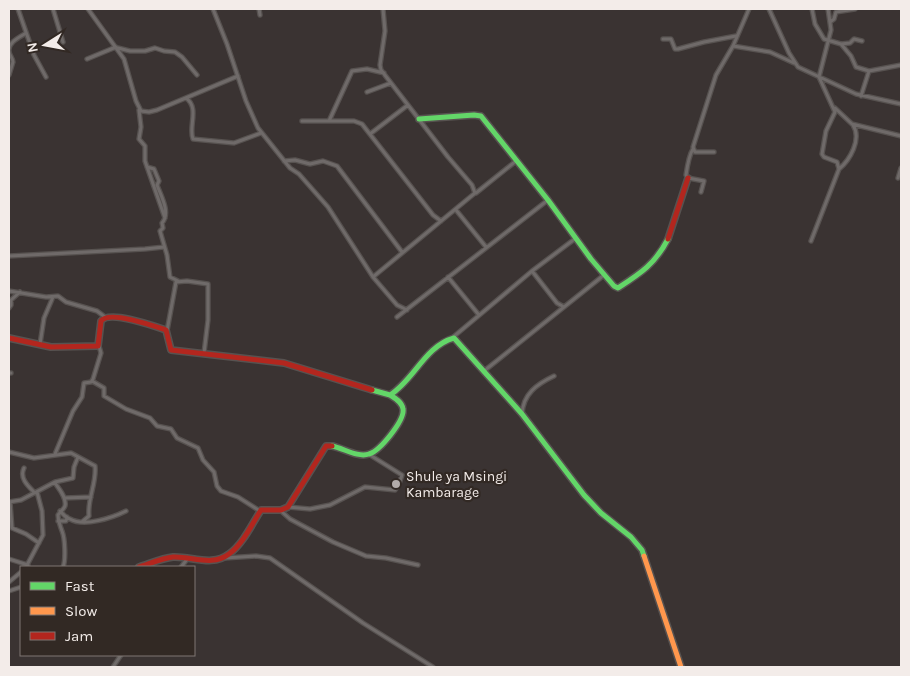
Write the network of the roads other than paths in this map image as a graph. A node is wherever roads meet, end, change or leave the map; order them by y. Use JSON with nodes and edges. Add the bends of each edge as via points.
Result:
{"nodes":[{"id":1,"x":18,"y":9,"type":"edge"},
{"id":2,"x":52,"y":9,"type":"edge"},
{"id":3,"x":88,"y":9,"type":"edge"},
{"id":4,"x":213,"y":9,"type":"edge"},
{"id":5,"x":259,"y":9,"type":"edge"},
{"id":6,"x":383,"y":9,"type":"edge"},
{"id":7,"x":749,"y":9,"type":"edge"},
{"id":8,"x":769,"y":9,"type":"edge"},
{"id":9,"x":812,"y":9,"type":"edge"},
{"id":10,"x":828,"y":9,"type":"edge"},
{"id":11,"x":853,"y":9,"type":"edge"},
{"id":12,"x":260,"y":15,"type":"dead end"},
{"id":13,"x":830,"y":22,"type":"junction"},
{"id":14,"x":26,"y":33,"type":"junction"},
{"id":15,"x":737,"y":35,"type":"junction"},
{"id":16,"x":663,"y":39,"type":"dead end"},
{"id":17,"x":828,"y":41,"type":"junction"},
{"id":18,"x":862,"y":41,"type":"dead end"},
{"id":19,"x":63,"y":42,"type":"dead end"},
{"id":20,"x":841,"y":44,"type":"junction"},
{"id":21,"x":732,"y":46,"type":"junction"},
{"id":22,"x":116,"y":47,"type":"junction"},
{"id":23,"x":87,"y":59,"type":"dead end"},
{"id":24,"x":796,"y":64,"type":"junction"},
{"id":25,"x":901,"y":65,"type":"edge"},
{"id":26,"x":869,"y":71,"type":"junction"},
{"id":27,"x":384,"y":73,"type":"junction"},
{"id":28,"x":9,"y":76,"type":"edge"},
{"id":29,"x":197,"y":76,"type":"dead end"},
{"id":30,"x":238,"y":76,"type":"junction"},
{"id":31,"x":46,"y":78,"type":"dead end"},
{"id":32,"x":819,"y":78,"type":"junction"},
{"id":33,"x":391,"y":83,"type":"junction"},
{"id":34,"x":367,"y":92,"type":"dead end"},
{"id":35,"x":862,"y":96,"type":"junction"},
{"id":36,"x":185,"y":98,"type":"junction"},
{"id":37,"x":901,"y":104,"type":"edge"},
{"id":38,"x":408,"y":105,"type":"junction"},
{"id":39,"x":834,"y":107,"type":"junction"},
{"id":40,"x":139,"y":110,"type":"junction"},
{"id":41,"x":418,"y":119,"type":"junction"},
{"id":42,"x":302,"y":120,"type":"dead end"},
{"id":43,"x":329,"y":121,"type":"junction"},
{"id":44,"x":853,"y":125,"type":"junction"},
{"id":45,"x":261,"y":133,"type":"junction"},
{"id":46,"x":370,"y":134,"type":"junction"},
{"id":47,"x":901,"y":136,"type":"edge"},
{"id":48,"x":694,"y":149,"type":"junction"},
{"id":49,"x":714,"y":152,"type":"dead end"},
{"id":50,"x":284,"y":161,"type":"junction"},
{"id":51,"x":516,"y":161,"type":"junction"},
{"id":52,"x":147,"y":167,"type":"junction"},
{"id":53,"x":901,"y":168,"type":"edge"},
{"id":54,"x":839,"y":169,"type":"junction"},
{"id":55,"x":688,"y":178,"type":"junction"},
{"id":56,"x":898,"y":178,"type":"dead end"},
{"id":57,"x":702,"y":192,"type":"dead end"},
{"id":58,"x":476,"y":193,"type":"junction"},
{"id":59,"x":548,"y":200,"type":"junction"},
{"id":60,"x":456,"y":210,"type":"junction"},
{"id":61,"x":165,"y":219,"type":"junction"},
{"id":62,"x":441,"y":221,"type":"junction"},
{"id":63,"x":576,"y":238,"type":"junction"},
{"id":64,"x":811,"y":242,"type":"dead end"},
{"id":65,"x":164,"y":247,"type":"junction"},
{"id":66,"x":486,"y":247,"type":"junction"},
{"id":67,"x":402,"y":252,"type":"junction"},
{"id":68,"x":9,"y":256,"type":"edge"},
{"id":69,"x":532,"y":271,"type":"junction"},
{"id":70,"x":604,"y":275,"type":"junction"},
{"id":71,"x":373,"y":277,"type":"junction"},
{"id":72,"x":448,"y":277,"type":"junction"},
{"id":73,"x":178,"y":281,"type":"junction"},
{"id":74,"x":9,"y":291,"type":"edge"},
{"id":75,"x":21,"y":292,"type":"junction"},
{"id":76,"x":53,"y":297,"type":"junction"},
{"id":77,"x":564,"y":307,"type":"junction"},
{"id":78,"x":9,"y":308,"type":"edge"},
{"id":79,"x":407,"y":310,"type":"junction"},
{"id":80,"x":479,"y":315,"type":"junction"},
{"id":81,"x":105,"y":317,"type":"junction"},
{"id":82,"x":397,"y":317,"type":"dead end"},
{"id":83,"x":167,"y":331,"type":"junction"},
{"id":84,"x":9,"y":338,"type":"edge"},
{"id":85,"x":452,"y":338,"type":"junction"},
{"id":86,"x":40,"y":344,"type":"junction"},
{"id":87,"x":99,"y":346,"type":"junction"},
{"id":88,"x":204,"y":353,"type":"junction"},
{"id":89,"x":484,"y":371,"type":"junction"},
{"id":90,"x":554,"y":376,"type":"dead end"},
{"id":91,"x":92,"y":381,"type":"junction"},
{"id":92,"x":390,"y":395,"type":"junction"},
{"id":93,"x":522,"y":414,"type":"junction"},
{"id":94,"x":9,"y":452,"type":"edge"},
{"id":95,"x":55,"y":454,"type":"junction"},
{"id":96,"x":370,"y":455,"type":"junction"},
{"id":97,"x":78,"y":457,"type":"junction"},
{"id":98,"x":24,"y":468,"type":"dead end"},
{"id":99,"x":55,"y":482,"type":"junction"},
{"id":100,"x":36,"y":493,"type":"junction"},
{"id":101,"x":91,"y":497,"type":"junction"},
{"id":102,"x":65,"y":498,"type":"junction"},
{"id":103,"x":9,"y":502,"type":"edge"},
{"id":104,"x":288,"y":507,"type":"junction"},
{"id":105,"x":126,"y":511,"type":"dead end"},
{"id":106,"x":260,"y":511,"type":"junction"},
{"id":107,"x":281,"y":511,"type":"junction"},
{"id":108,"x":60,"y":512,"type":"junction"},
{"id":109,"x":67,"y":517,"type":"junction"},
{"id":110,"x":58,"y":521,"type":"junction"},
{"id":111,"x":83,"y":521,"type":"junction"},
{"id":112,"x":39,"y":543,"type":"junction"},
{"id":113,"x":188,"y":558,"type":"junction"},
{"id":114,"x":224,"y":558,"type":"junction"},
{"id":115,"x":9,"y":559,"type":"edge"},
{"id":116,"x":418,"y":565,"type":"dead end"},
{"id":117,"x":27,"y":566,"type":"edge"},
{"id":118,"x":64,"y":566,"type":"edge"},
{"id":119,"x":142,"y":566,"type":"edge"},
{"id":120,"x":182,"y":566,"type":"edge"},
{"id":121,"x":20,"y":573,"type":"edge"},
{"id":122,"x":9,"y":582,"type":"edge"},
{"id":123,"x":120,"y":656,"type":"edge"},
{"id":124,"x":112,"y":667,"type":"edge"},
{"id":125,"x":433,"y":667,"type":"edge"},
{"id":126,"x":681,"y":667,"type":"edge"}],
"edges":[{"from":1,"to":14,"type":"street"},
{"from":2,"to":19,"type":"street"},
{"from":3,"to":22,"type":"street"},
{"from":4,"to":30,"type":"street"},
{"from":5,"to":12,"type":"street"},
{"from":6,"to":27,"type":"street","via":[[385,31],[380,65]]},
{"from":7,"to":15,"type":"street"},
{"from":8,"to":24,"type":"street"},
{"from":9,"to":17,"type":"street","via":[[816,24]]},
{"from":10,"to":13,"type":"street"},
{"from":11,"to":13,"type":"street","via":[[836,12]]},
{"from":13,"to":17,"type":"street"},
{"from":14,"to":28,"type":"street","via":[[10,45],[9,52],[14,62]]},
{"from":14,"to":31,"type":"street"},
{"from":15,"to":16,"type":"street","via":[[678,49],[671,39]]},
{"from":15,"to":21,"type":"street"},
{"from":17,"to":20,"type":"street"},
{"from":17,"to":32,"type":"street"},
{"from":18,"to":20,"type":"street","via":[[854,39]]},
{"from":20,"to":26,"type":"street","via":[[856,68]]},
{"from":21,"to":24,"type":"street","via":[[770,52]]},
{"from":21,"to":48,"type":"street","via":[[716,75]]},
{"from":22,"to":23,"type":"street"},
{"from":22,"to":29,"type":"street","via":[[132,51],[155,48],[174,52],[182,56]]},
{"from":22,"to":40,"type":"street","via":[[124,59]]},
{"from":24,"to":32,"type":"street"},
{"from":25,"to":26,"type":"street"},
{"from":26,"to":35,"type":"street"},
{"from":27,"to":33,"type":"street"},
{"from":27,"to":43,"type":"street","via":[[367,69],[352,71]]},
{"from":30,"to":36,"type":"street"},
{"from":30,"to":45,"type":"street","via":[[247,105]]},
{"from":32,"to":35,"type":"street"},
{"from":32,"to":39,"type":"street"},
{"from":33,"to":34,"type":"street"},
{"from":33,"to":38,"type":"street"},
{"from":35,"to":37,"type":"street"},
{"from":36,"to":40,"type":"street","via":[[149,112]]},
{"from":36,"to":45,"type":"street","via":[[192,108],[193,139],[234,143]]},
{"from":38,"to":41,"type":"street"},
{"from":38,"to":46,"type":"street"},
{"from":39,"to":44,"type":"street"},
{"from":39,"to":54,"type":"street","via":[[822,154],[837,162]]},
{"from":40,"to":52,"type":"street","via":[[139,139],[145,149]]},
{"from":41,"to":51,"type":"street","via":[[479,115]]},
{"from":41,"to":58,"type":"street"},
{"from":42,"to":43,"type":"street"},
{"from":43,"to":46,"type":"street","via":[[358,122]]},
{"from":44,"to":47,"type":"street"},
{"from":44,"to":54,"type":"street","via":[[856,141],[848,159]]},
{"from":45,"to":50,"type":"street"},
{"from":46,"to":62,"type":"street"},
{"from":48,"to":49,"type":"street","via":[[697,152]]},
{"from":48,"to":55,"type":"street","via":[[686,174]]},
{"from":50,"to":67,"type":"street","via":[[310,164],[323,161],[337,166]]},
{"from":50,"to":71,"type":"street","via":[[328,207]]},
{"from":51,"to":58,"type":"street"},
{"from":51,"to":59,"type":"street"},
{"from":52,"to":61,"type":"street"},
{"from":52,"to":61,"type":"street","via":[[154,169],[159,181],[157,185],[167,212]]},
{"from":53,"to":56,"type":"street"},
{"from":54,"to":64,"type":"street"},
{"from":55,"to":57,"type":"street","via":[[704,181]]},
{"from":55,"to":70,"type":"street","via":[[668,239],[656,261],[619,288]]},
{"from":58,"to":60,"type":"street"},
{"from":59,"to":63,"type":"street"},
{"from":59,"to":66,"type":"street"},
{"from":60,"to":62,"type":"street"},
{"from":60,"to":66,"type":"street"},
{"from":61,"to":65,"type":"street","via":[[160,230]]},
{"from":62,"to":67,"type":"street"},
{"from":63,"to":69,"type":"street"},
{"from":63,"to":70,"type":"street"},
{"from":65,"to":68,"type":"street"},
{"from":65,"to":73,"type":"street","via":[[170,277]]},
{"from":66,"to":72,"type":"street"},
{"from":67,"to":71,"type":"street"},
{"from":69,"to":77,"type":"street","via":[[557,303]]},
{"from":69,"to":80,"type":"street"},
{"from":70,"to":77,"type":"street"},
{"from":71,"to":79,"type":"street","via":[[397,305]]},
{"from":72,"to":79,"type":"street"},
{"from":72,"to":80,"type":"street"},
{"from":73,"to":83,"type":"street","via":[[175,283]]},
{"from":73,"to":88,"type":"street","via":[[210,286]]},
{"from":74,"to":75,"type":"street"},
{"from":75,"to":76,"type":"street"},
{"from":75,"to":78,"type":"street","via":[[11,300]]},
{"from":76,"to":81,"type":"street","via":[[58,296]]},
{"from":76,"to":86,"type":"street","via":[[44,318]]},
{"from":77,"to":89,"type":"street"},
{"from":79,"to":82,"type":"street"},
{"from":80,"to":85,"type":"street"},
{"from":81,"to":83,"type":"street"},
{"from":81,"to":87,"type":"street","via":[[101,321]]},
{"from":83,"to":88,"type":"street","via":[[171,350]]},
{"from":84,"to":86,"type":"street"},
{"from":85,"to":89,"type":"street"},
{"from":85,"to":92,"type":"street","via":[[435,349]]},
{"from":86,"to":87,"type":"street"},
{"from":87,"to":91,"type":"street","via":[[99,362]]},
{"from":88,"to":92,"type":"street","via":[[284,363]]},
{"from":89,"to":93,"type":"street"},
{"from":90,"to":93,"type":"street","via":[[525,398]]},
{"from":91,"to":95,"type":"street","via":[[84,383],[82,397]]},
{"from":91,"to":106,"type":"street","via":[[104,388],[106,398],[145,415],[158,426],[170,429],[177,438],[198,448],[214,472],[221,492],[238,497]]},
{"from":92,"to":96,"type":"street","via":[[401,404],[403,418]]},
{"from":93,"to":126,"type":"street","via":[[584,495],[642,550]]},
{"from":94,"to":95,"type":"street","via":[[34,458]]},
{"from":95,"to":97,"type":"street","via":[[70,453]]},
{"from":96,"to":104,"type":"street","via":[[326,446]]},
{"from":96,"to":104,"type":"street","via":[[402,475],[395,490],[365,487],[330,505],[310,509]]},
{"from":97,"to":99,"type":"street","via":[[74,478]]},
{"from":97,"to":101,"type":"street","via":[[96,467]]},
{"from":98,"to":100,"type":"street","via":[[22,476]]},
{"from":99,"to":100,"type":"street"},
{"from":99,"to":102,"type":"street"},
{"from":100,"to":103,"type":"street"},
{"from":100,"to":112,"type":"street","via":[[41,504],[44,530]]},
{"from":101,"to":102,"type":"street"},
{"from":101,"to":111,"type":"street","via":[[89,516]]},
{"from":102,"to":108,"type":"street"},
{"from":103,"to":112,"type":"street","via":[[12,528]]},
{"from":104,"to":107,"type":"street"},
{"from":105,"to":111,"type":"street","via":[[98,521]]},
{"from":106,"to":107,"type":"street"},
{"from":106,"to":114,"type":"street","via":[[236,548]]},
{"from":107,"to":116,"type":"street","via":[[333,542],[366,556]]},
{"from":108,"to":109,"type":"street"},
{"from":108,"to":110,"type":"street"},
{"from":109,"to":110,"type":"street"},
{"from":109,"to":111,"type":"street"},
{"from":110,"to":118,"type":"street"},
{"from":112,"to":117,"type":"street"},
{"from":113,"to":114,"type":"street","via":[[212,561]]},
{"from":113,"to":119,"type":"street","via":[[172,557]]},
{"from":113,"to":120,"type":"street"},
{"from":114,"to":125,"type":"street","via":[[270,558]]},
{"from":115,"to":117,"type":"street"},
{"from":121,"to":122,"type":"street"},
{"from":123,"to":124,"type":"street"}]}
